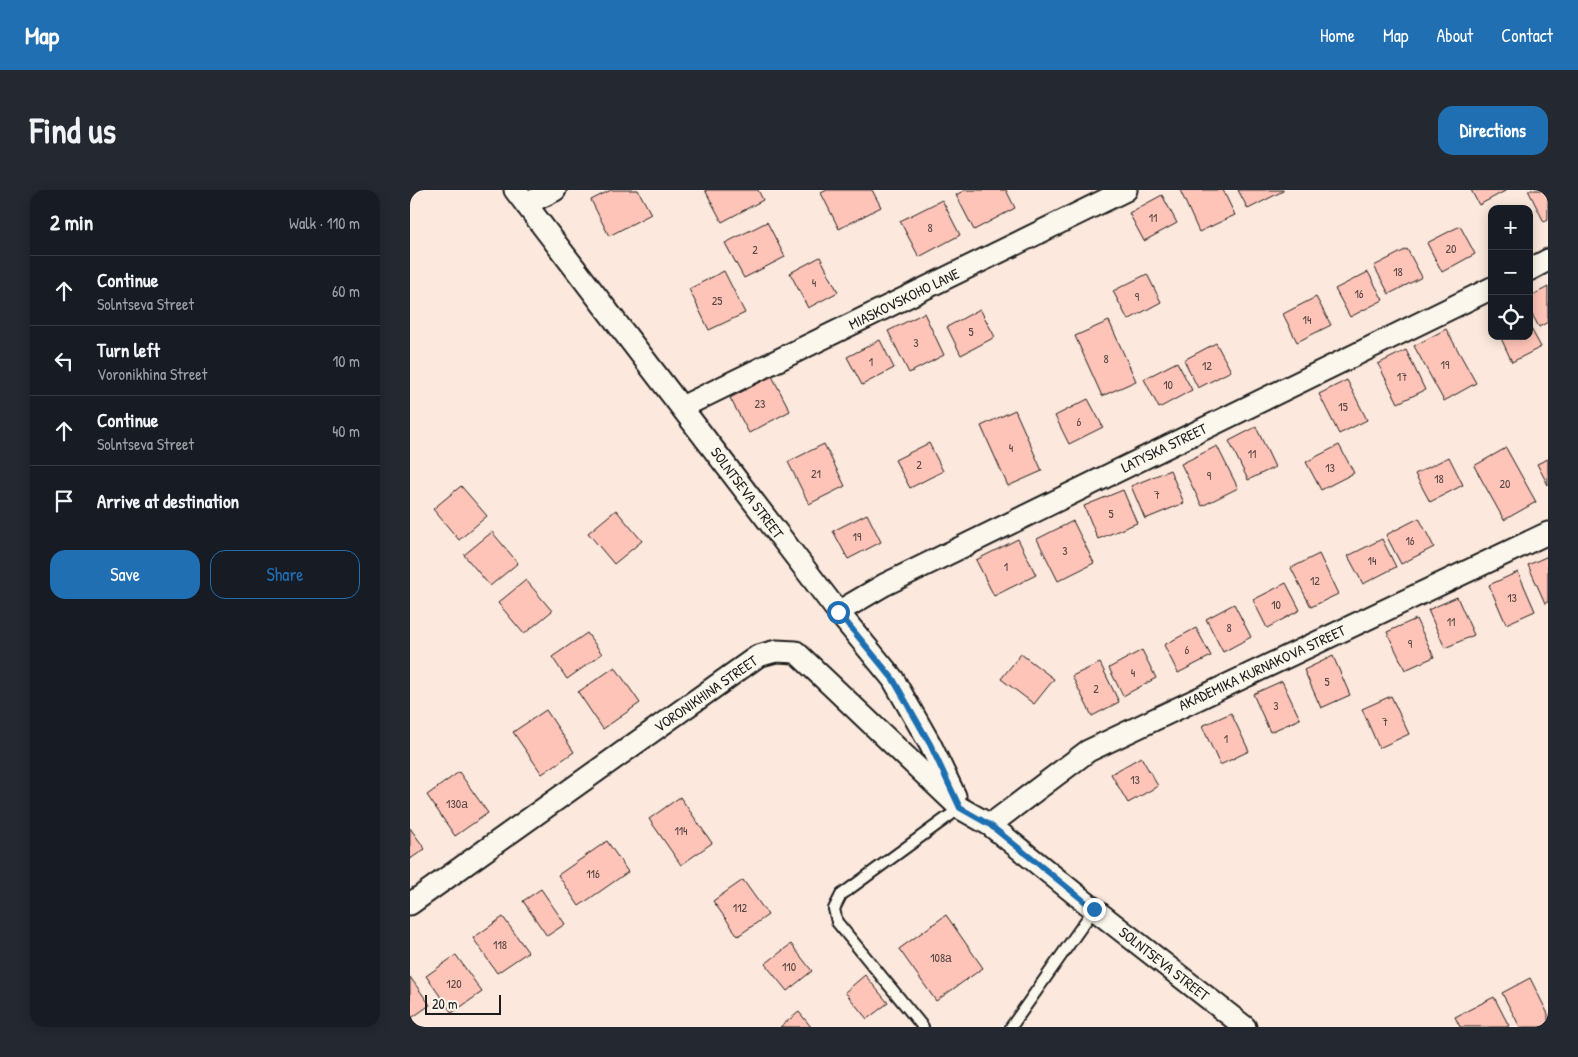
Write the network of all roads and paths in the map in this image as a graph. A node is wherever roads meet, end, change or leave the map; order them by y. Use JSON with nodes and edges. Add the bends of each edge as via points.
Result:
{"nodes":[{"id":1,"x":555,"y":190,"type":"edge"},
{"id":2,"x":1126,"y":190,"type":"edge"},
{"id":3,"x":521,"y":197,"type":"edge"},
{"id":4,"x":1548,"y":260,"type":"edge"},
{"id":5,"x":1533,"y":268,"type":"edge"},
{"id":6,"x":1488,"y":290,"type":"edge"},
{"id":7,"x":682,"y":407,"type":"junction"},
{"id":8,"x":1548,"y":533,"type":"edge"},
{"id":9,"x":838,"y":612,"type":"junction"},
{"id":10,"x":960,"y":808,"type":"junction"},
{"id":11,"x":990,"y":825,"type":"junction"},
{"id":12,"x":410,"y":904,"type":"edge"},
{"id":13,"x":1094,"y":909,"type":"junction"},
{"id":14,"x":923,"y":1027,"type":"edge"},
{"id":15,"x":1012,"y":1027,"type":"edge"},
{"id":16,"x":1245,"y":1027,"type":"edge"}],
"edges":[{"from":1,"to":3,"type":"street"},
{"from":2,"to":7,"type":"street","name":"MIASKOVSKOHO LANE"},
{"from":3,"to":7,"type":"street","name":"SOLNTSEVA STREET"},
{"from":4,"to":5,"type":"street"},
{"from":6,"to":9,"type":"street","name":"LATYSKA STREET","via":[[884,585]]},
{"from":7,"to":9,"type":"street","name":"SOLNTSEVA STREET"},
{"from":8,"to":11,"type":"street","name":"AKADEMIKA KURNAKOVA STREET","via":[[1088,751]]},
{"from":9,"to":10,"type":"street","name":"SOLNTSEVA STREET","via":[[893,679],[930,744]]},
{"from":10,"to":11,"type":"street","name":"VORONIKHINA STREET"},
{"from":10,"to":12,"type":"street","name":"VORONIKHINA STREET","via":[[796,652],[776,651],[758,656]]},
{"from":10,"to":14,"type":"lane","via":[[841,896],[834,909],[837,922]]},
{"from":11,"to":13,"type":"street","name":"SOLNTSEVA STREET"},
{"from":13,"to":15,"type":"lane"},
{"from":13,"to":16,"type":"street","name":"SOLNTSEVA STREET"}]}
